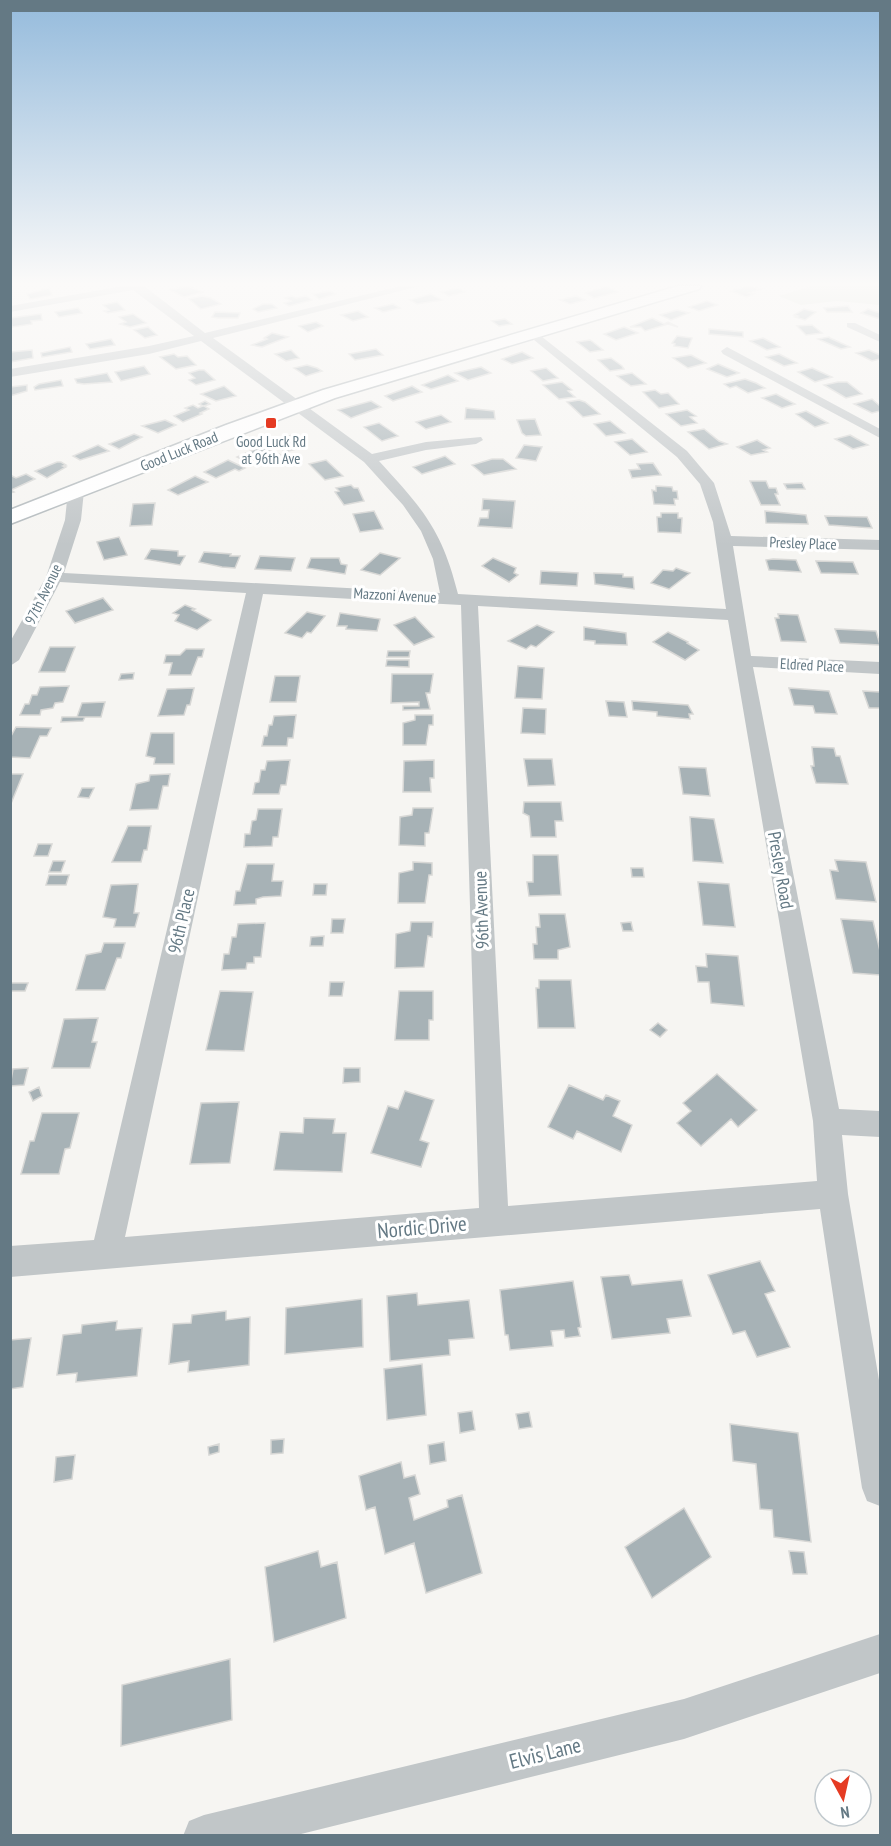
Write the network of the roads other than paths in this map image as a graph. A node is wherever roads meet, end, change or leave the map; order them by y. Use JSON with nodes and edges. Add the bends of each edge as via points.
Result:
{"nodes":[{"id":1,"x":252,"y":372,"type":"edge"},
{"id":2,"x":404,"y":372,"type":"edge"},
{"id":3,"x":580,"y":372,"type":"edge"},
{"id":4,"x":766,"y":372,"type":"edge"},
{"id":5,"x":297,"y":405,"type":"junction"},
{"id":6,"x":880,"y":434,"type":"edge"},
{"id":7,"x":476,"y":440,"type":"dead end"},
{"id":8,"x":369,"y":459,"type":"junction"},
{"id":9,"x":76,"y":491,"type":"junction"},
{"id":10,"x":10,"y":518,"type":"edge"},
{"id":11,"x":725,"y":541,"type":"junction"},
{"id":12,"x":880,"y":545,"type":"edge"},
{"id":13,"x":54,"y":578,"type":"junction"},
{"id":14,"x":255,"y":589,"type":"junction"},
{"id":15,"x":460,"y":598,"type":"junction"},
{"id":16,"x":735,"y":615,"type":"junction"},
{"id":17,"x":10,"y":660,"type":"edge"},
{"id":18,"x":743,"y":661,"type":"junction"},
{"id":19,"x":880,"y":668,"type":"edge"},
{"id":20,"x":827,"y":1121,"type":"junction"},
{"id":21,"x":880,"y":1124,"type":"edge"},
{"id":22,"x":834,"y":1194,"type":"junction"},
{"id":23,"x":494,"y":1220,"type":"junction"},
{"id":24,"x":106,"y":1254,"type":"junction"},
{"id":25,"x":10,"y":1262,"type":"edge"},
{"id":26,"x":880,"y":1488,"type":"edge"},
{"id":27,"x":880,"y":1654,"type":"edge"},
{"id":28,"x":204,"y":1836,"type":"edge"}],
"edges":[{"from":1,"to":5,"type":"street","name":"96th Avenue"},
{"from":2,"to":5,"type":"main road","name":"Good Luck Road"},
{"from":3,"to":11,"type":"street","name":"Presley Road","via":[[699,471],[714,497]]},
{"from":4,"to":6,"type":"street"},
{"from":5,"to":8,"type":"street","name":"96th Avenue"},
{"from":5,"to":9,"type":"main road","name":"Good Luck Road"},
{"from":7,"to":8,"type":"street"},
{"from":8,"to":15,"type":"street","name":"96th Avenue","via":[[429,531]]},
{"from":9,"to":10,"type":"main road","name":"Good Luck Road"},
{"from":9,"to":13,"type":"street","name":"97th Avenue","via":[[73,520]]},
{"from":11,"to":12,"type":"street","name":"Presley Place"},
{"from":11,"to":16,"type":"street","name":"Presley Road"},
{"from":13,"to":14,"type":"street","name":"Mazzoni Avenue"},
{"from":13,"to":17,"type":"street","name":"97th Avenue"},
{"from":14,"to":15,"type":"street","name":"Mazzoni Avenue"},
{"from":14,"to":24,"type":"street","name":"96th Place"},
{"from":15,"to":16,"type":"street","name":"Mazzoni Avenue"},
{"from":15,"to":23,"type":"street","name":"96th Avenue"},
{"from":16,"to":18,"type":"street","name":"Presley Road"},
{"from":18,"to":19,"type":"street","name":"Eldred Place"},
{"from":18,"to":20,"type":"street","name":"Presley Road"},
{"from":20,"to":21,"type":"street"},
{"from":20,"to":22,"type":"street","name":"Presley Road"},
{"from":22,"to":23,"type":"street","name":"Nordic Drive"},
{"from":22,"to":26,"type":"street","name":"Presley Road"},
{"from":23,"to":24,"type":"street","name":"Nordic Drive"},
{"from":24,"to":25,"type":"street","name":"Nordic Drive"},
{"from":27,"to":28,"type":"street","name":"Elvis Lane","via":[[684,1719]]}]}
